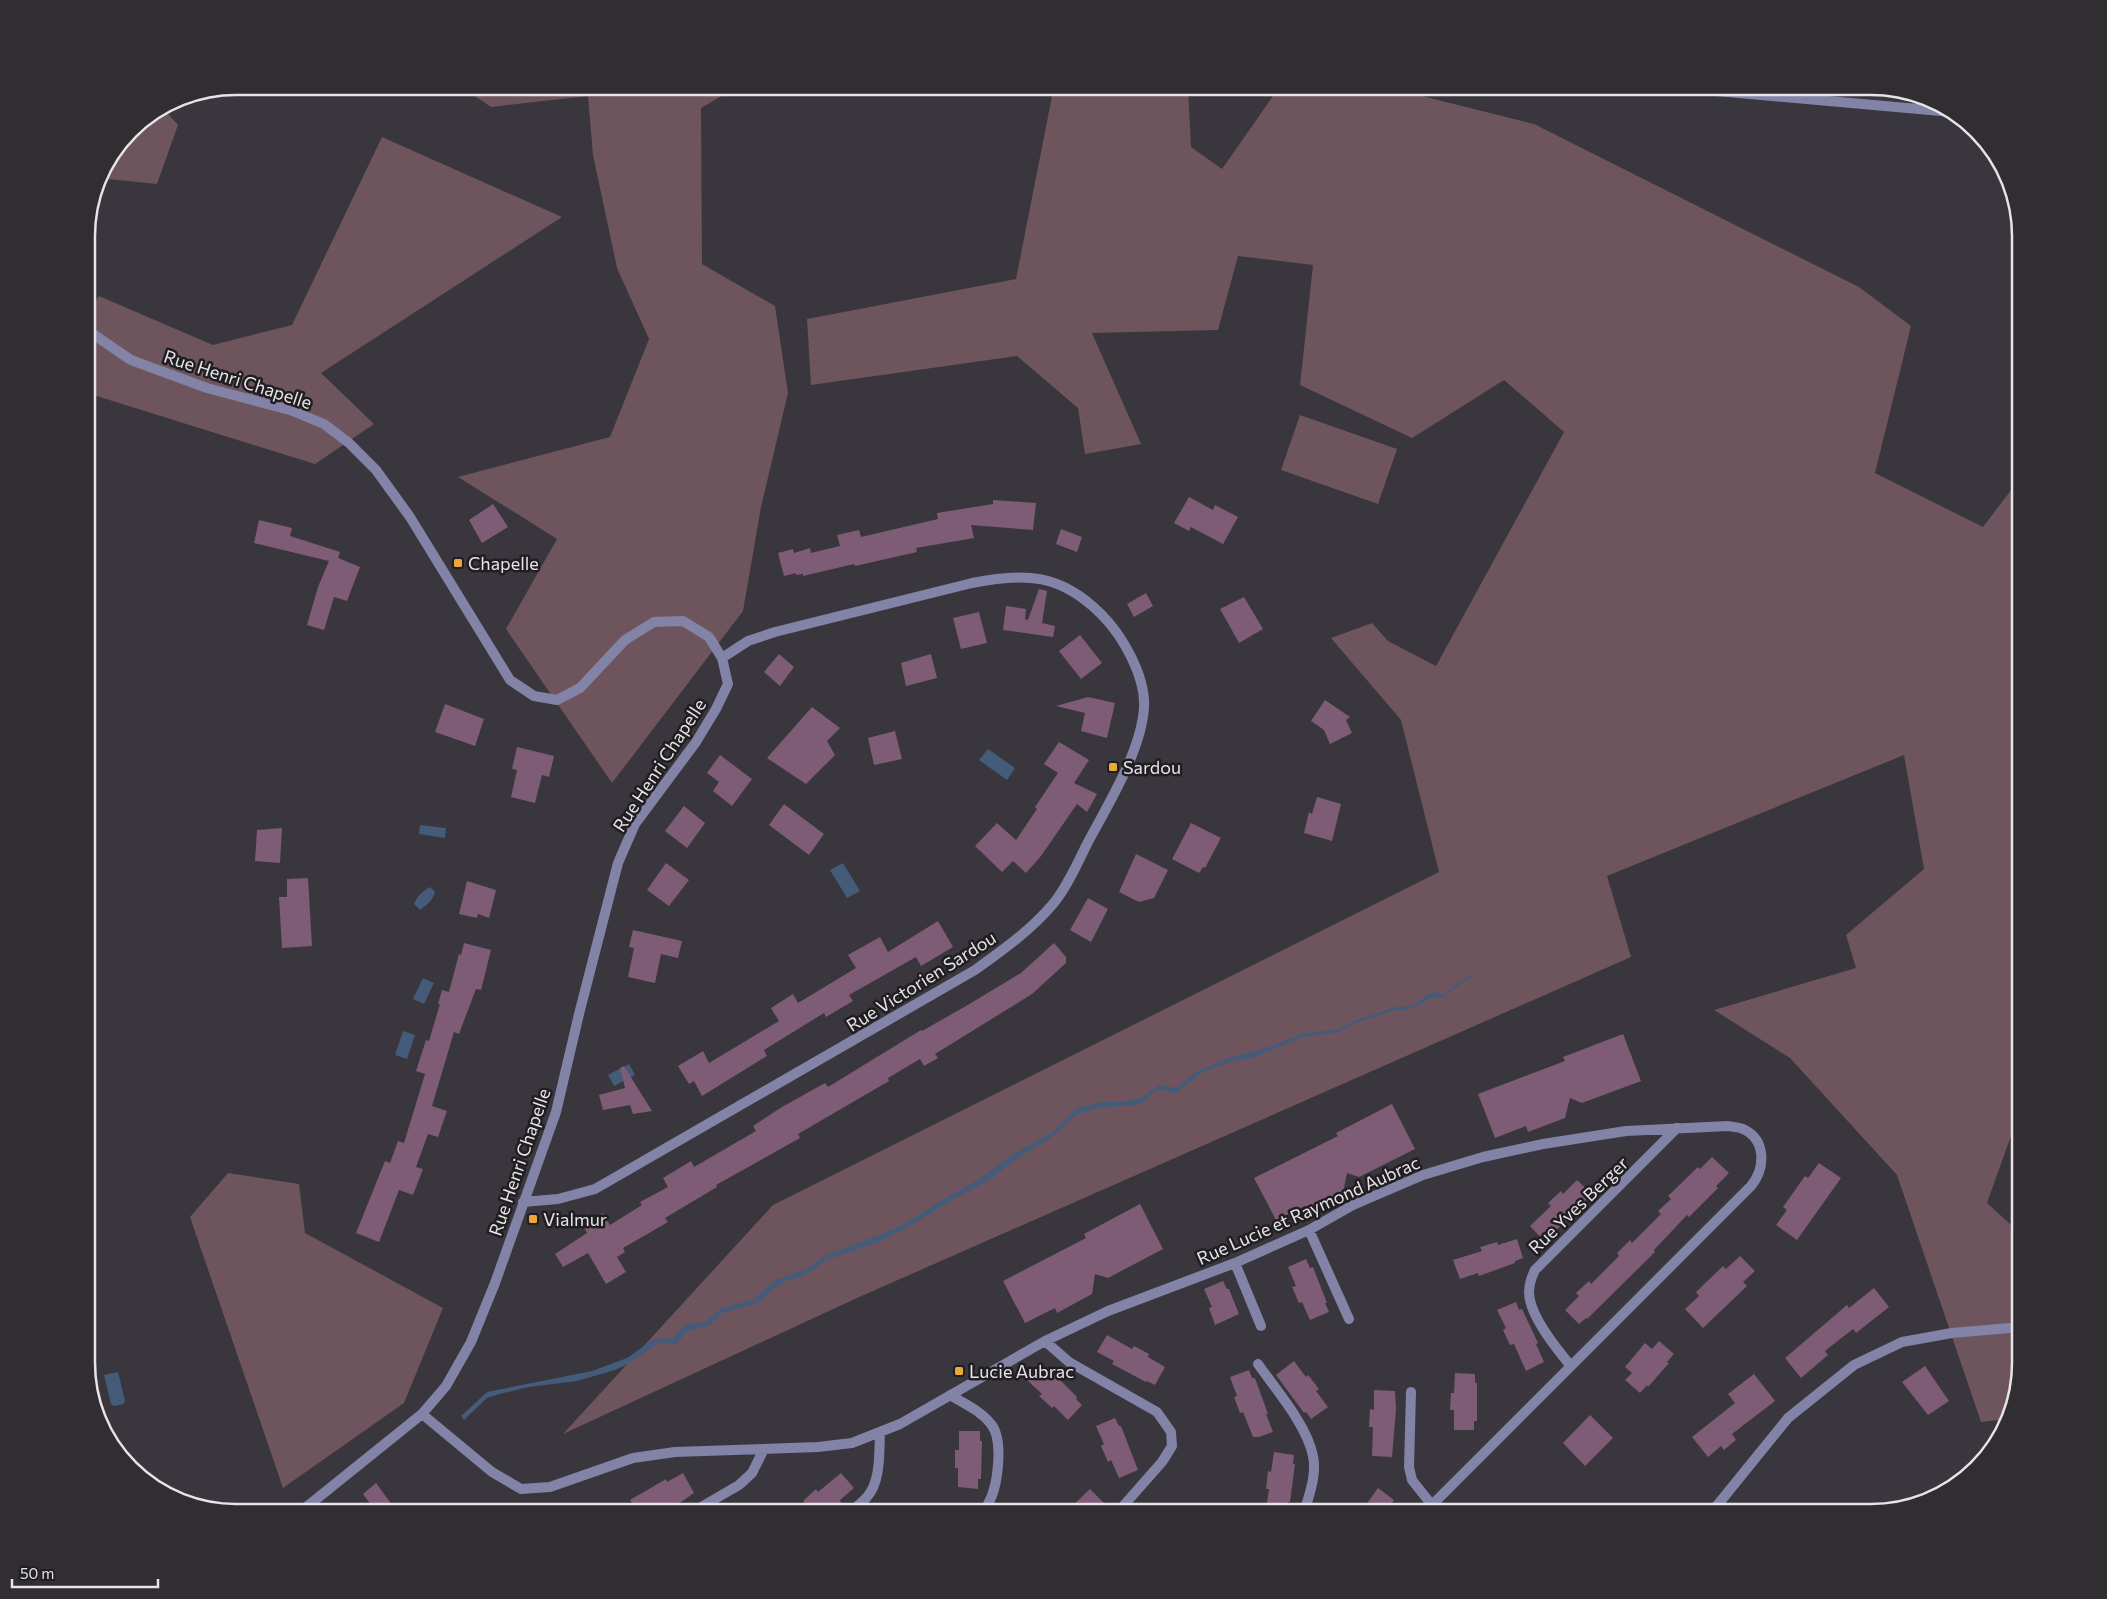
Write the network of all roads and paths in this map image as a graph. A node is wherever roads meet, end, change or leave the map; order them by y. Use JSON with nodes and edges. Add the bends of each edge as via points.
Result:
{"nodes":[{"id":1,"x":1762,"y":95,"type":"edge"},
{"id":2,"x":1934,"y":110,"type":"edge"},
{"id":3,"x":95,"y":336,"type":"edge"},
{"id":4,"x":722,"y":658,"type":"junction"},
{"id":5,"x":1677,"y":1128,"type":"junction"},
{"id":6,"x":523,"y":1202,"type":"junction"},
{"id":7,"x":1309,"y":1230,"type":"junction"},
{"id":8,"x":1235,"y":1263,"type":"junction"},
{"id":9,"x":1349,"y":1319,"type":"dead end"},
{"id":10,"x":1261,"y":1326,"type":"dead end"},
{"id":11,"x":2012,"y":1328,"type":"edge"},
{"id":12,"x":1045,"y":1341,"type":"junction"},
{"id":13,"x":1258,"y":1364,"type":"dead end"},
{"id":14,"x":1570,"y":1365,"type":"junction"},
{"id":15,"x":1411,"y":1392,"type":"dead end"},
{"id":16,"x":950,"y":1395,"type":"junction"},
{"id":17,"x":422,"y":1414,"type":"junction"},
{"id":18,"x":880,"y":1433,"type":"junction"},
{"id":19,"x":764,"y":1449,"type":"junction"},
{"id":20,"x":310,"y":1504,"type":"edge"},
{"id":21,"x":705,"y":1504,"type":"edge"},
{"id":22,"x":860,"y":1504,"type":"edge"},
{"id":23,"x":989,"y":1504,"type":"edge"},
{"id":24,"x":1125,"y":1504,"type":"edge"},
{"id":25,"x":1306,"y":1504,"type":"edge"},
{"id":26,"x":1425,"y":1504,"type":"edge"},
{"id":27,"x":1433,"y":1504,"type":"edge"},
{"id":28,"x":1718,"y":1504,"type":"edge"}],
"edges":[{"from":1,"to":2,"type":"street"},
{"from":3,"to":4,"type":"street","name":"Rue Henri Chapelle","via":[[130,360],[207,388],[290,410],[324,424],[349,443],[376,470],[410,518],[510,680],[534,696],[556,700],[580,688],[625,640],[654,622],[683,621],[709,638]]},
{"from":4,"to":6,"type":"street","name":"Rue Henri Chapelle","via":[[728,684],[716,710],[635,824],[618,864],[556,1112]]},
{"from":4,"to":6,"type":"street","name":"Rue Victorien Sardou","via":[[748,641],[775,632],[972,583],[1026,576],[1046,579],[1071,591],[1095,607],[1113,626],[1129,650],[1140,680],[1144,708],[1126,771],[1074,869],[1055,902],[1007,947],[959,980],[596,1189],[558,1199]]},
{"from":5,"to":7,"type":"street","name":"Rue Lucie et Raymond Aubrac","via":[[1626,1131],[1483,1157],[1423,1175],[1353,1205]]},
{"from":5,"to":14,"type":"street","name":"Rue Yves Berger","via":[[1535,1270],[1529,1282],[1529,1295],[1536,1314],[1552,1343]]},
{"from":5,"to":14,"type":"street","name":"Rue Lucie et Raymond Aubrac","via":[[1728,1126],[1743,1129],[1754,1138],[1760,1150],[1759,1176]]},
{"from":6,"to":17,"type":"street","name":"Rue Henri Chapelle","via":[[471,1342],[446,1386]]},
{"from":7,"to":8,"type":"street","name":"Rue Lucie et Raymond Aubrac"},
{"from":7,"to":9,"type":"street"},
{"from":8,"to":10,"type":"street"},
{"from":8,"to":12,"type":"street","name":"Rue Lucie et Raymond Aubrac","via":[[1108,1311]]},
{"from":11,"to":28,"type":"street","via":[[1952,1333],[1902,1342],[1854,1365],[1788,1418]]},
{"from":12,"to":16,"type":"street","name":"Rue Lucie et Raymond Aubrac"},
{"from":12,"to":24,"type":"street","via":[[1069,1362],[1156,1412],[1171,1432],[1172,1446],[1162,1462]]},
{"from":13,"to":25,"type":"street","via":[[1308,1440],[1313,1457],[1313,1477]]},
{"from":14,"to":27,"type":"street","name":"Rue Lucie et Raymond Aubrac"},
{"from":15,"to":26,"type":"street","via":[[1409,1467]]},
{"from":16,"to":18,"type":"street","name":"Rue Lucie et Raymond Aubrac"},
{"from":16,"to":23,"type":"street","via":[[981,1413],[993,1426],[999,1458]]},
{"from":17,"to":19,"type":"street","name":"Rue Lucie et Raymond Aubrac","via":[[492,1472],[521,1489],[550,1487],[633,1458],[675,1452]]},
{"from":17,"to":20,"type":"street","name":"Rue Henri Chapelle"},
{"from":18,"to":19,"type":"street","name":"Rue Lucie et Raymond Aubrac","via":[[852,1443]]},
{"from":18,"to":22,"type":"street","via":[[874,1482],[868,1497]]},
{"from":19,"to":21,"type":"street","via":[[752,1473]]}]}
